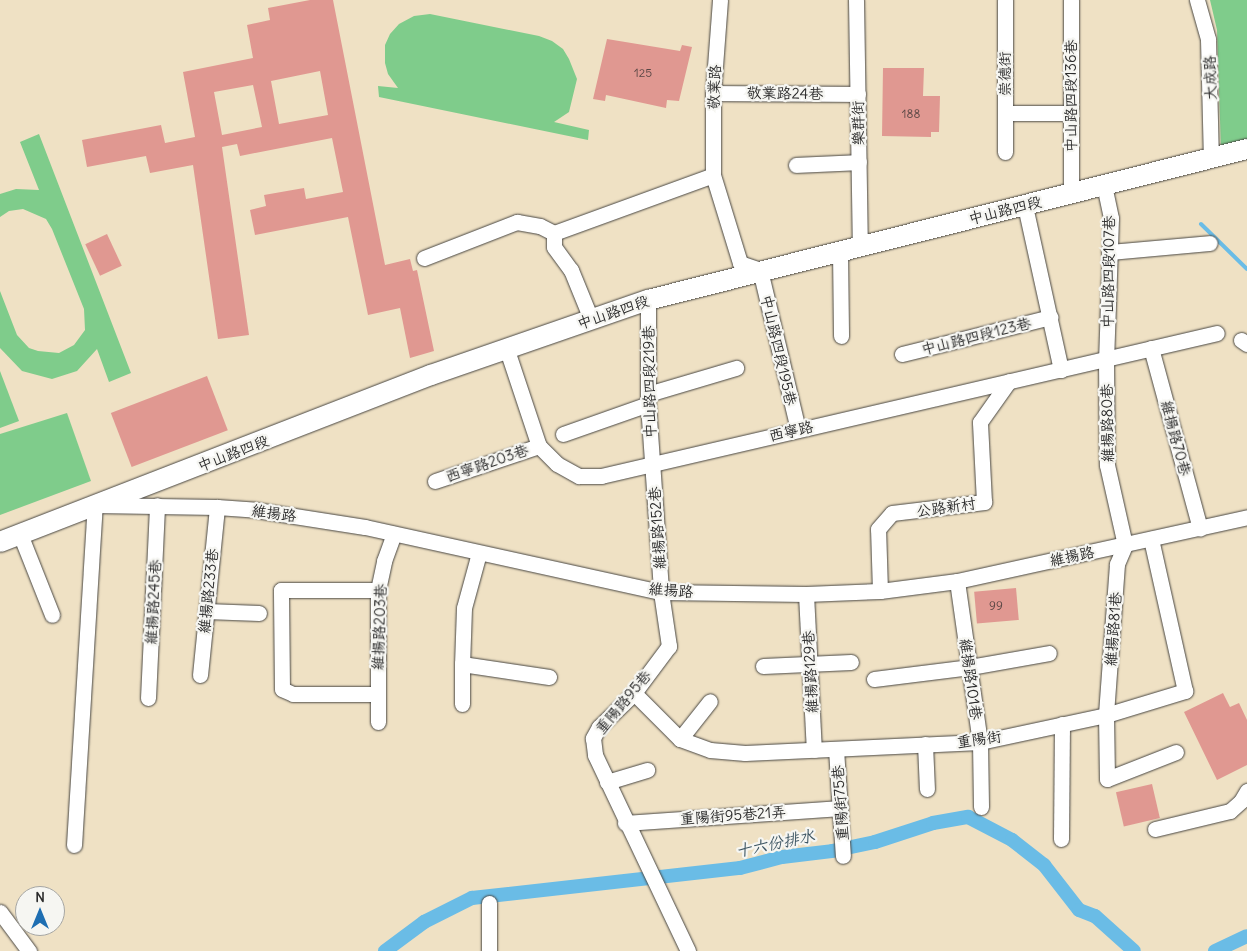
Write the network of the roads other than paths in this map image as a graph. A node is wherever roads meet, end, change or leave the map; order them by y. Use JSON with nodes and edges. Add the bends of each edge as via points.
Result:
{"nodes":[{"id":1,"x":720,"y":0,"type":"edge"},
{"id":2,"x":856,"y":0,"type":"edge"},
{"id":3,"x":1005,"y":0,"type":"edge"},
{"id":4,"x":1071,"y":0,"type":"edge"},
{"id":5,"x":1197,"y":0,"type":"edge"},
{"id":6,"x":713,"y":93,"type":"junction"},
{"id":7,"x":858,"y":94,"type":"junction"},
{"id":8,"x":1005,"y":113,"type":"junction"},
{"id":9,"x":1071,"y":113,"type":"junction"},
{"id":10,"x":1247,"y":149,"type":"edge"},
{"id":11,"x":1005,"y":152,"type":"dead end"},
{"id":12,"x":1212,"y":158,"type":"junction"},
{"id":13,"x":859,"y":162,"type":"junction"},
{"id":14,"x":796,"y":164,"type":"dead end"},
{"id":15,"x":713,"y":175,"type":"junction"},
{"id":16,"x":1104,"y":185,"type":"junction"},
{"id":17,"x":1071,"y":193,"type":"junction"},
{"id":18,"x":1025,"y":206,"type":"junction"},
{"id":19,"x":554,"y":233,"type":"junction"},
{"id":20,"x":1210,"y":244,"type":"dead end"},
{"id":21,"x":860,"y":246,"type":"junction"},
{"id":22,"x":840,"y":252,"type":"junction"},
{"id":23,"x":1109,"y":252,"type":"junction"},
{"id":24,"x":424,"y":258,"type":"dead end"},
{"id":25,"x":760,"y":270,"type":"junction"},
{"id":26,"x":648,"y":300,"type":"junction"},
{"id":27,"x":1050,"y":317,"type":"junction"},
{"id":28,"x":591,"y":319,"type":"junction"},
{"id":29,"x":1217,"y":332,"type":"dead end"},
{"id":30,"x":841,"y":336,"type":"dead end"},
{"id":31,"x":1152,"y":348,"type":"junction"},
{"id":32,"x":508,"y":350,"type":"junction"},
{"id":33,"x":902,"y":354,"type":"dead end"},
{"id":34,"x":1106,"y":360,"type":"junction"},
{"id":35,"x":736,"y":368,"type":"dead end"},
{"id":36,"x":1061,"y":370,"type":"junction"},
{"id":37,"x":1009,"y":381,"type":"junction"},
{"id":38,"x":648,"y":399,"type":"junction"},
{"id":39,"x":798,"y":430,"type":"junction"},
{"id":40,"x":563,"y":434,"type":"dead end"},
{"id":41,"x":539,"y":446,"type":"junction"},
{"id":42,"x":652,"y":463,"type":"junction"},
{"id":43,"x":435,"y":481,"type":"dead end"},
{"id":44,"x":95,"y":505,"type":"junction"},
{"id":45,"x":157,"y":506,"type":"junction"},
{"id":46,"x":216,"y":506,"type":"junction"},
{"id":47,"x":1247,"y":517,"type":"edge"},
{"id":48,"x":1200,"y":528,"type":"junction"},
{"id":49,"x":20,"y":534,"type":"junction"},
{"id":50,"x":394,"y":534,"type":"junction"},
{"id":51,"x":1152,"y":539,"type":"junction"},
{"id":52,"x":0,"y":542,"type":"edge"},
{"id":53,"x":1125,"y":545,"type":"junction"},
{"id":54,"x":479,"y":553,"type":"junction"},
{"id":55,"x":958,"y":581,"type":"junction"},
{"id":56,"x":378,"y":590,"type":"junction"},
{"id":57,"x":880,"y":591,"type":"junction"},
{"id":58,"x":661,"y":592,"type":"junction"},
{"id":59,"x":806,"y":594,"type":"junction"},
{"id":60,"x":206,"y":611,"type":"junction"},
{"id":61,"x":259,"y":613,"type":"dead end"},
{"id":62,"x":52,"y":615,"type":"dead end"},
{"id":63,"x":1049,"y":653,"type":"dead end"},
{"id":64,"x":851,"y":662,"type":"dead end"},
{"id":65,"x":462,"y":664,"type":"junction"},
{"id":66,"x":810,"y":664,"type":"junction"},
{"id":67,"x":764,"y":666,"type":"dead end"},
{"id":68,"x":970,"y":667,"type":"junction"},
{"id":69,"x":200,"y":675,"type":"dead end"},
{"id":70,"x":549,"y":677,"type":"dead end"},
{"id":71,"x":874,"y":679,"type":"dead end"},
{"id":72,"x":634,"y":693,"type":"junction"},
{"id":73,"x":377,"y":694,"type":"junction"},
{"id":74,"x":148,"y":698,"type":"dead end"},
{"id":75,"x":710,"y":701,"type":"dead end"},
{"id":76,"x":462,"y":704,"type":"dead end"},
{"id":77,"x":1106,"y":714,"type":"junction"},
{"id":78,"x":378,"y":722,"type":"dead end"},
{"id":79,"x":1062,"y":724,"type":"junction"},
{"id":80,"x":680,"y":739,"type":"junction"},
{"id":81,"x":980,"y":742,"type":"junction"},
{"id":82,"x":926,"y":744,"type":"junction"},
{"id":83,"x":836,"y":749,"type":"junction"},
{"id":84,"x":814,"y":750,"type":"junction"},
{"id":85,"x":1176,"y":752,"type":"dead end"},
{"id":86,"x":647,"y":770,"type":"dead end"},
{"id":87,"x":607,"y":782,"type":"junction"},
{"id":88,"x":927,"y":789,"type":"dead end"},
{"id":89,"x":1247,"y":791,"type":"edge"},
{"id":90,"x":840,"y":808,"type":"junction"},
{"id":91,"x":981,"y":808,"type":"dead end"},
{"id":92,"x":625,"y":823,"type":"junction"},
{"id":93,"x":1155,"y":829,"type":"dead end"},
{"id":94,"x":1061,"y":839,"type":"dead end"},
{"id":95,"x":74,"y":845,"type":"dead end"},
{"id":96,"x":843,"y":856,"type":"dead end"},
{"id":97,"x":489,"y":903,"type":"dead end"},
{"id":98,"x":0,"y":912,"type":"edge"},
{"id":99,"x":29,"y":951,"type":"edge"},
{"id":100,"x":489,"y":951,"type":"edge"},
{"id":101,"x":688,"y":951,"type":"edge"}],
"edges":[{"from":1,"to":6,"type":"street","name":"敬業路"},
{"from":2,"to":7,"type":"street","name":"樂群街"},
{"from":3,"to":8,"type":"street","name":"崇德街"},
{"from":4,"to":9,"type":"street","name":"中山路四段136巷"},
{"from":5,"to":12,"type":"street","name":"大成路","via":[[1208,39]]},
{"from":6,"to":7,"type":"street","name":"敬業路24巷"},
{"from":6,"to":15,"type":"street","name":"敬業路"},
{"from":7,"to":13,"type":"street","name":"樂群街"},
{"from":8,"to":9,"type":"street","name":"崇德街"},
{"from":8,"to":11,"type":"street"},
{"from":9,"to":17,"type":"street","name":"中山路四段136巷"},
{"from":10,"to":12,"type":"main road","name":"中山路四段"},
{"from":12,"to":16,"type":"main road","name":"中山路四段"},
{"from":13,"to":14,"type":"street"},
{"from":13,"to":21,"type":"street","name":"樂群街"},
{"from":15,"to":19,"type":"street"},
{"from":15,"to":25,"type":"street","name":"敬業路","via":[[740,263]]},
{"from":16,"to":17,"type":"main road","name":"中山路四段"},
{"from":16,"to":23,"type":"street","name":"中山路四段107巷","via":[[1110,218]]},
{"from":17,"to":18,"type":"main road","name":"中山路四段"},
{"from":18,"to":21,"type":"main road","name":"中山路四段"},
{"from":18,"to":27,"type":"street","name":"中山路四段123巷"},
{"from":19,"to":24,"type":"street","via":[[540,226],[517,222]]},
{"from":19,"to":28,"type":"street","via":[[554,247],[571,270]]},
{"from":20,"to":23,"type":"street"},
{"from":21,"to":22,"type":"main road","name":"中山路四段"},
{"from":22,"to":25,"type":"main road","name":"中山路四段"},
{"from":22,"to":30,"type":"street"},
{"from":23,"to":34,"type":"street","name":"中山路四段107巷"},
{"from":25,"to":26,"type":"main road","name":"中山路四段"},
{"from":25,"to":39,"type":"street","name":"中山路四段195巷"},
{"from":26,"to":28,"type":"main road","name":"中山路四段"},
{"from":26,"to":38,"type":"street","name":"中山路四段219巷"},
{"from":27,"to":33,"type":"street","name":"中山路四段123巷"},
{"from":27,"to":36,"type":"street","name":"中山路四段123巷"},
{"from":28,"to":32,"type":"main road","name":"中山路四段"},
{"from":29,"to":31,"type":"street","name":"西寧路"},
{"from":31,"to":34,"type":"street","name":"西寧路"},
{"from":31,"to":48,"type":"street","name":"維揚路70巷"},
{"from":32,"to":41,"type":"street","name":"西寧路"},
{"from":32,"to":44,"type":"main road","name":"中山路四段","via":[[431,375]]},
{"from":34,"to":36,"type":"street","name":"西寧路"},
{"from":34,"to":53,"type":"street","name":"維揚路80巷","via":[[1107,465]]},
{"from":35,"to":38,"type":"street"},
{"from":36,"to":37,"type":"street","name":"西寧路"},
{"from":37,"to":39,"type":"street","name":"西寧路"},
{"from":37,"to":57,"type":"street","name":"公路新村","via":[[980,422],[984,502],[892,514],[878,529]]},
{"from":38,"to":40,"type":"street"},
{"from":38,"to":42,"type":"street","name":"中山路四段219巷"},
{"from":39,"to":42,"type":"street","name":"西寧路"},
{"from":41,"to":42,"type":"street","name":"西寧路","via":[[557,464],[579,476],[601,476]]},
{"from":41,"to":43,"type":"street","name":"西寧路203巷"},
{"from":42,"to":58,"type":"street","name":"維揚路152巷"},
{"from":44,"to":45,"type":"street","name":"維揚路"},
{"from":44,"to":49,"type":"main road","name":"中山路四段"},
{"from":44,"to":95,"type":"street"},
{"from":45,"to":46,"type":"street","name":"維揚路"},
{"from":45,"to":74,"type":"street","name":"維揚路245巷"},
{"from":46,"to":50,"type":"street","name":"維揚路","via":[[265,511]]},
{"from":46,"to":60,"type":"street","name":"維揚路233巷"},
{"from":47,"to":48,"type":"street","name":"維揚路"},
{"from":48,"to":51,"type":"street","name":"維揚路"},
{"from":49,"to":52,"type":"main road","name":"中山路四段"},
{"from":49,"to":62,"type":"street"},
{"from":50,"to":54,"type":"street","name":"維揚路"},
{"from":50,"to":56,"type":"street","name":"維揚路203巷"},
{"from":51,"to":53,"type":"street","name":"維揚路"},
{"from":51,"to":77,"type":"street","name":"重陽街","via":[[1185,691]]},
{"from":53,"to":55,"type":"street","name":"維揚路"},
{"from":53,"to":77,"type":"street","name":"維揚路81巷","via":[[1117,564]]},
{"from":54,"to":58,"type":"street","name":"維揚路"},
{"from":54,"to":65,"type":"street","via":[[464,608]]},
{"from":55,"to":57,"type":"street","name":"維揚路"},
{"from":55,"to":68,"type":"street","name":"維揚路101巷"},
{"from":56,"to":73,"type":"street","name":"維揚路203巷"},
{"from":56,"to":73,"type":"street","via":[[281,590],[282,689],[293,694]]},
{"from":57,"to":59,"type":"street","name":"維揚路"},
{"from":58,"to":59,"type":"street","name":"維揚路"},
{"from":58,"to":72,"type":"street","name":"重陽路95巷","via":[[670,646]]},
{"from":59,"to":66,"type":"street","name":"維揚路129巷"},
{"from":60,"to":61,"type":"street"},
{"from":60,"to":69,"type":"street","name":"維揚路233巷"},
{"from":63,"to":68,"type":"street"},
{"from":64,"to":66,"type":"street"},
{"from":65,"to":70,"type":"street"},
{"from":65,"to":76,"type":"street"},
{"from":66,"to":67,"type":"street"},
{"from":66,"to":84,"type":"street","name":"維揚路129巷"},
{"from":68,"to":71,"type":"street"},
{"from":68,"to":81,"type":"street","name":"維揚路101巷"},
{"from":72,"to":80,"type":"street","name":"重陽街"},
{"from":72,"to":87,"type":"street","name":"重陽路95巷","via":[[599,727],[593,738],[595,755]]},
{"from":73,"to":78,"type":"street","name":"維揚路203巷"},
{"from":75,"to":80,"type":"street"},
{"from":77,"to":79,"type":"street","name":"重陽街"},
{"from":77,"to":85,"type":"street","name":"維揚路81巷","via":[[1107,779]]},
{"from":79,"to":81,"type":"street","name":"重陽街"},
{"from":79,"to":94,"type":"street"},
{"from":80,"to":84,"type":"street","name":"重陽街","via":[[710,750],[745,753]]},
{"from":81,"to":82,"type":"street","name":"重陽街"},
{"from":81,"to":91,"type":"street","name":"維揚路101巷"},
{"from":82,"to":83,"type":"street","name":"重陽街"},
{"from":82,"to":88,"type":"street"},
{"from":83,"to":84,"type":"street","name":"重陽街"},
{"from":83,"to":90,"type":"street","name":"重陽街75巷"},
{"from":86,"to":87,"type":"street"},
{"from":87,"to":92,"type":"street","name":"重陽路95巷"},
{"from":89,"to":93,"type":"street","via":[[1230,811]]},
{"from":90,"to":92,"type":"street","name":"重陽街95巷21弄"},
{"from":90,"to":96,"type":"street","name":"重陽街75巷"},
{"from":92,"to":101,"type":"street","name":"重陽路95巷","via":[[650,866]]},
{"from":97,"to":100,"type":"street"},
{"from":98,"to":99,"type":"street"}]}
